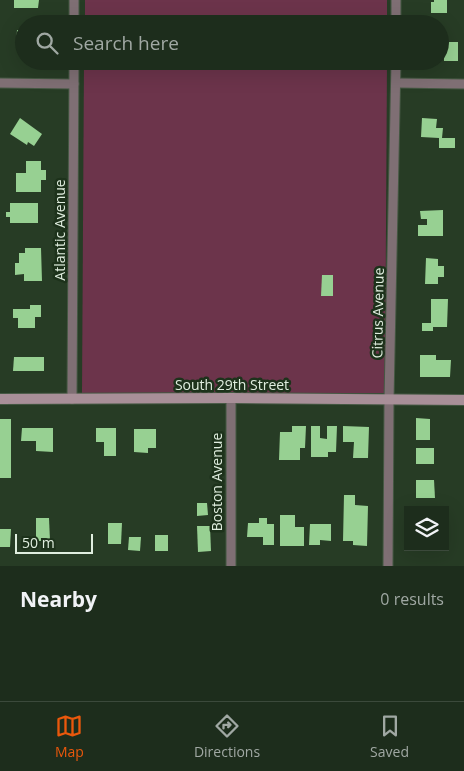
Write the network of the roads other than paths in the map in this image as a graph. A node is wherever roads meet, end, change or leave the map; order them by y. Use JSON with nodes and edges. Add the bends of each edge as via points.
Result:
{"nodes":[{"id":1,"x":74,"y":0,"type":"edge"},
{"id":2,"x":396,"y":0,"type":"edge"},
{"id":3,"x":74,"y":15,"type":"edge"},
{"id":4,"x":396,"y":15,"type":"edge"},
{"id":5,"x":74,"y":70,"type":"edge"},
{"id":6,"x":396,"y":70,"type":"edge"},
{"id":7,"x":0,"y":83,"type":"edge"},
{"id":8,"x":397,"y":83,"type":"junction"},
{"id":9,"x":74,"y":84,"type":"junction"},
{"id":10,"x":464,"y":84,"type":"edge"},
{"id":11,"x":231,"y":398,"type":"junction"},
{"id":12,"x":0,"y":399,"type":"edge"},
{"id":13,"x":72,"y":399,"type":"junction"},
{"id":14,"x":389,"y":400,"type":"junction"},
{"id":15,"x":464,"y":400,"type":"edge"},
{"id":16,"x":230,"y":566,"type":"edge"},
{"id":17,"x":388,"y":566,"type":"edge"}],
"edges":[{"from":1,"to":3,"type":"street"},
{"from":2,"to":4,"type":"street"},
{"from":5,"to":9,"type":"street","name":"Atlantic Avenue"},
{"from":6,"to":8,"type":"street","name":"Citrus Avenue"},
{"from":7,"to":9,"type":"street"},
{"from":8,"to":10,"type":"street"},
{"from":8,"to":14,"type":"street","name":"Citrus Avenue"},
{"from":9,"to":13,"type":"street","name":"Atlantic Avenue"},
{"from":11,"to":13,"type":"street","name":"South 29th Street"},
{"from":11,"to":14,"type":"street","name":"South 29th Street"},
{"from":11,"to":16,"type":"street","name":"Boston Avenue"},
{"from":12,"to":13,"type":"street","name":"South 29th Street"},
{"from":14,"to":15,"type":"street","name":"South 29th Street"},
{"from":14,"to":17,"type":"street","name":"Citrus Avenue"}]}
